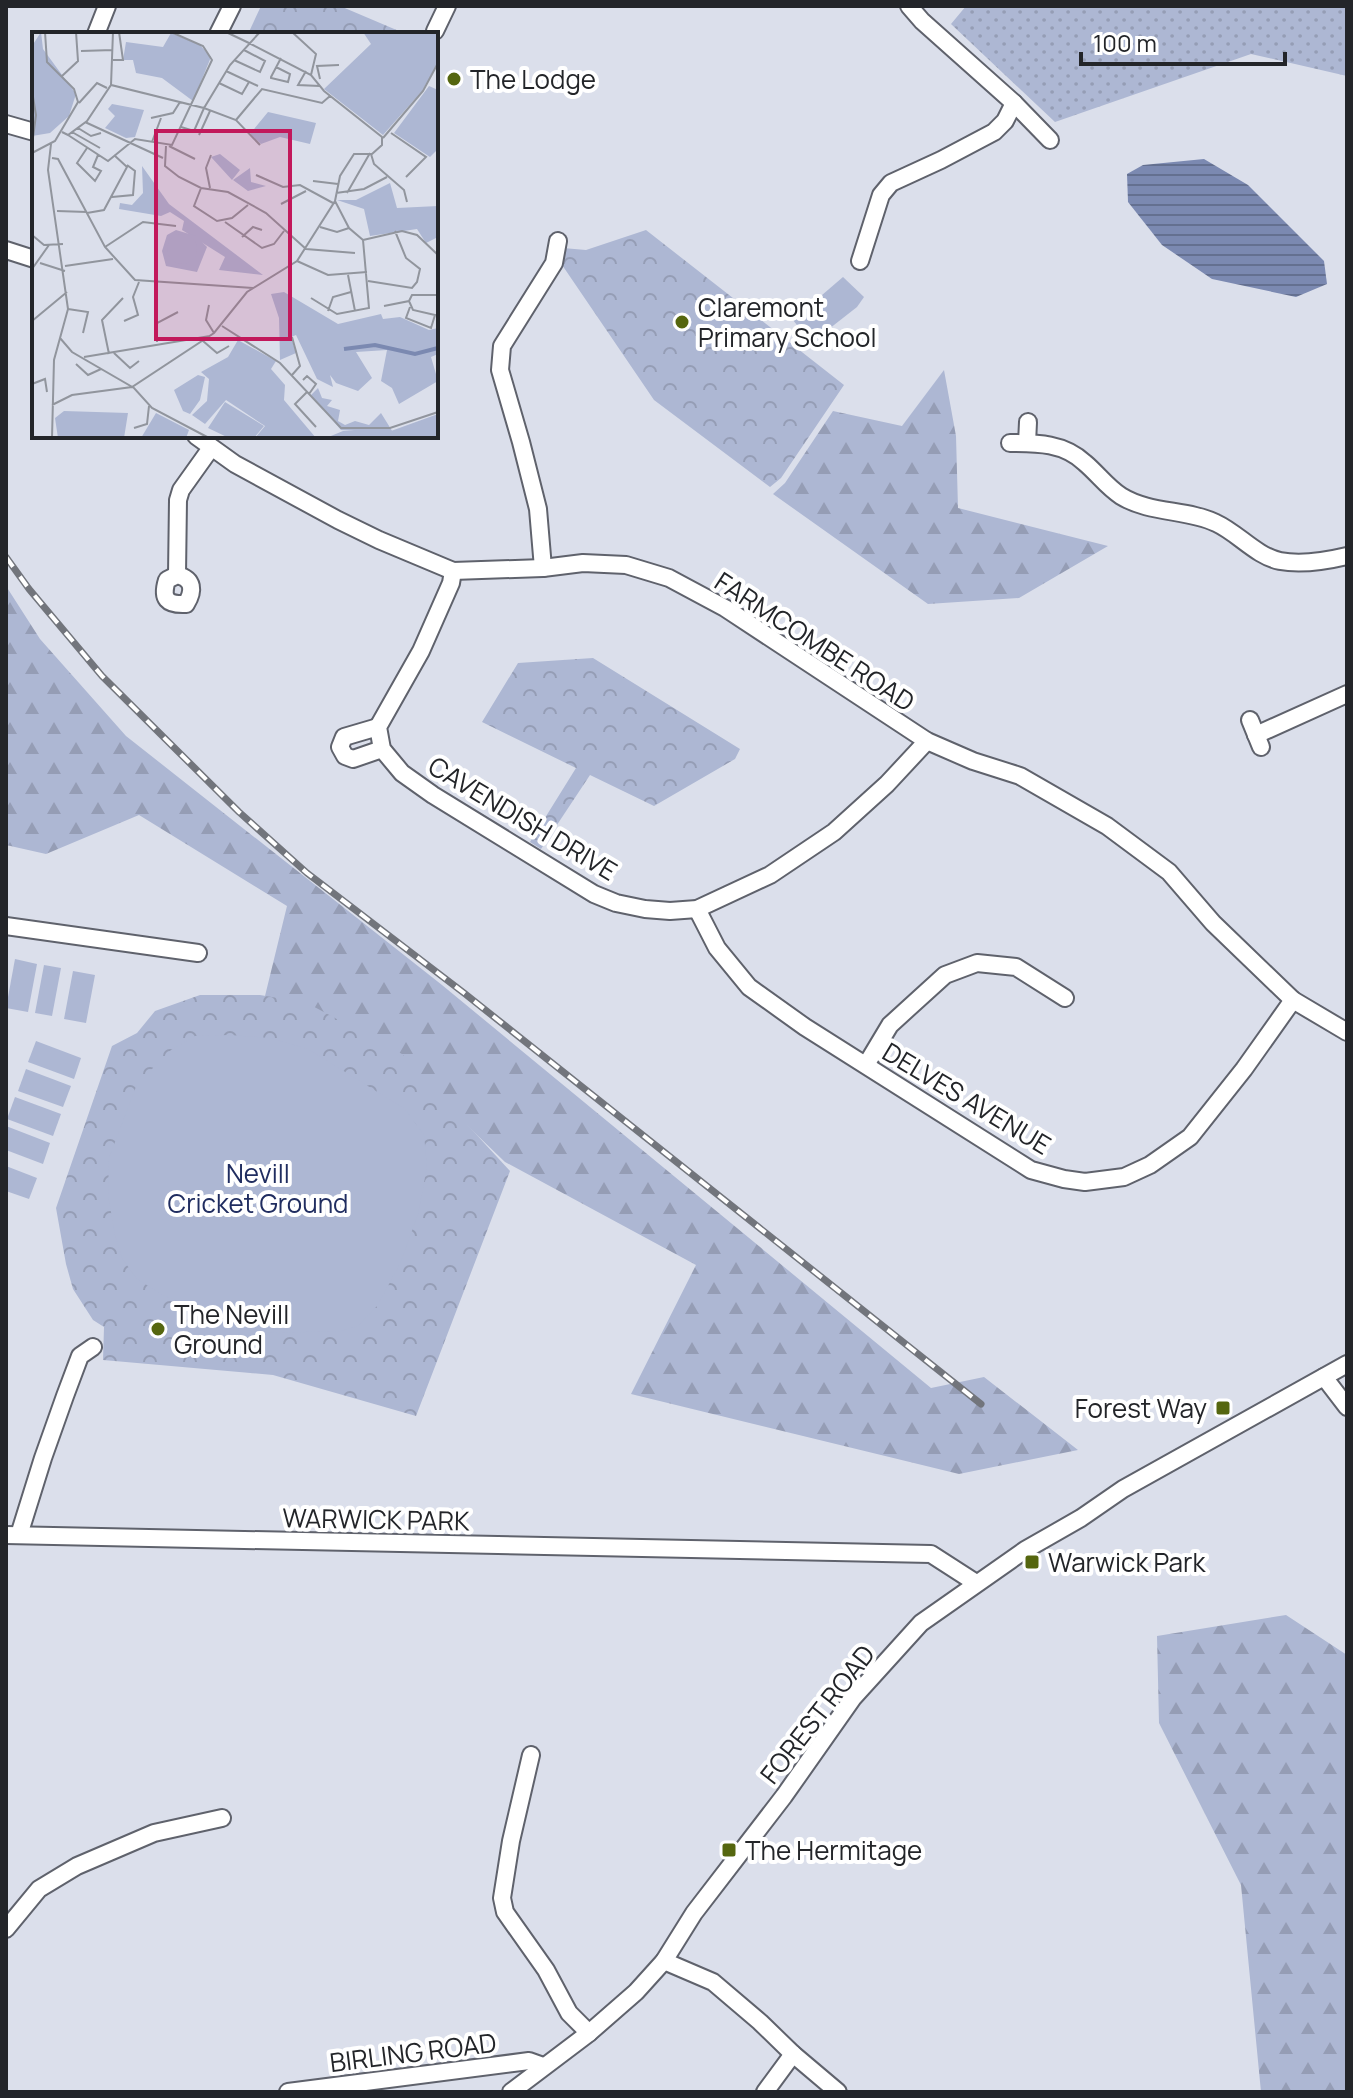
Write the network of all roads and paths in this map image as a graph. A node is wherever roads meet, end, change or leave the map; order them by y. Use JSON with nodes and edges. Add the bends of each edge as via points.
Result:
{"nodes":[{"id":1,"x":107,"y":6,"type":"edge"},
{"id":2,"x":232,"y":6,"type":"edge"},
{"id":3,"x":447,"y":6,"type":"edge"},
{"id":4,"x":909,"y":6,"type":"edge"},
{"id":5,"x":435,"y":31,"type":"dead end"},
{"id":6,"x":97,"y":32,"type":"edge"},
{"id":7,"x":219,"y":32,"type":"edge"},
{"id":8,"x":1014,"y":103,"type":"junction"},
{"id":9,"x":6,"y":124,"type":"edge"},
{"id":10,"x":32,"y":131,"type":"edge"},
{"id":11,"x":1050,"y":140,"type":"dead end"},
{"id":12,"x":558,"y":241,"type":"dead end"},
{"id":13,"x":6,"y":250,"type":"edge"},
{"id":14,"x":32,"y":258,"type":"edge"},
{"id":15,"x":860,"y":261,"type":"dead end"},
{"id":16,"x":1028,"y":422,"type":"dead end"},
{"id":17,"x":198,"y":438,"type":"edge"},
{"id":18,"x":211,"y":448,"type":"junction"},
{"id":19,"x":1347,"y":556,"type":"edge"},
{"id":20,"x":543,"y":568,"type":"junction"},
{"id":21,"x":453,"y":571,"type":"junction"},
{"id":22,"x":177,"y":575,"type":"dead end"},
{"id":23,"x":1347,"y":694,"type":"edge"},
{"id":24,"x":378,"y":727,"type":"junction"},
{"id":25,"x":1256,"y":734,"type":"dead end"},
{"id":26,"x":927,"y":741,"type":"junction"},
{"id":27,"x":382,"y":749,"type":"junction"},
{"id":28,"x":697,"y":909,"type":"junction"},
{"id":29,"x":6,"y":926,"type":"edge"},
{"id":30,"x":198,"y":953,"type":"dead end"},
{"id":31,"x":1065,"y":998,"type":"dead end"},
{"id":32,"x":1293,"y":1000,"type":"junction"},
{"id":33,"x":1347,"y":1032,"type":"edge"},
{"id":34,"x":866,"y":1065,"type":"junction"},
{"id":35,"x":93,"y":1347,"type":"dead end"},
{"id":36,"x":1347,"y":1364,"type":"edge"},
{"id":37,"x":1324,"y":1377,"type":"junction"},
{"id":38,"x":1347,"y":1407,"type":"edge"},
{"id":39,"x":13,"y":1535,"type":"edge"},
{"id":40,"x":976,"y":1583,"type":"junction"},
{"id":41,"x":531,"y":1755,"type":"dead end"},
{"id":42,"x":222,"y":1818,"type":"dead end"},
{"id":43,"x":6,"y":1929,"type":"edge"},
{"id":44,"x":664,"y":1961,"type":"junction"},
{"id":45,"x":589,"y":2033,"type":"junction"},
{"id":46,"x":793,"y":2054,"type":"junction"},
{"id":47,"x":543,"y":2066,"type":"junction"},
{"id":48,"x":288,"y":2092,"type":"edge"},
{"id":49,"x":511,"y":2092,"type":"edge"},
{"id":50,"x":765,"y":2092,"type":"edge"},
{"id":51,"x":838,"y":2092,"type":"edge"}],
"edges":[{"from":1,"to":6,"type":"street"},
{"from":2,"to":7,"type":"street"},
{"from":3,"to":5,"type":"street"},
{"from":4,"to":8,"type":"street"},
{"from":8,"to":11,"type":"street"},
{"from":8,"to":15,"type":"street","via":[[977,154],[941,160],[891,183],[881,195]]},
{"from":9,"to":10,"type":"street"},
{"from":12,"to":20,"type":"street","via":[[554,263],[502,346],[500,370],[538,509]]},
{"from":13,"to":14,"type":"street"},
{"from":16,"to":19,"type":"street","via":[[1018,443],[1071,451],[1123,497],[1216,523],[1277,561]]},
{"from":17,"to":18,"type":"street","name":"FARMCOMBE ROAD"},
{"from":18,"to":21,"type":"street","name":"FARMCOMBE ROAD","via":[[338,520]]},
{"from":18,"to":22,"type":"street","via":[[178,500]]},
{"from":20,"to":21,"type":"street","name":"FARMCOMBE ROAD"},
{"from":20,"to":26,"type":"street","name":"FARMCOMBE ROAD","via":[[626,565],[669,578],[725,608]]},
{"from":21,"to":24,"type":"street","via":[[421,651]]},
{"from":23,"to":25,"type":"street"},
{"from":24,"to":27,"type":"street"},
{"from":24,"to":27,"type":"street","via":[[344,737],[340,747],[353,759]]},
{"from":26,"to":28,"type":"street","name":"CAVENDISH DRIVE","via":[[834,832],[770,875]]},
{"from":26,"to":32,"type":"street","name":"FARMCOMBE ROAD","via":[[1020,776],[1107,826],[1169,872]]},
{"from":27,"to":28,"type":"street","name":"CAVENDISH DRIVE","via":[[402,773],[433,795],[594,894],[645,909]]},
{"from":28,"to":34,"type":"street","name":"DELVES AVENUE","via":[[717,948],[749,987]]},
{"from":29,"to":30,"type":"street"},
{"from":31,"to":34,"type":"street","via":[[1016,967],[977,963],[945,975],[890,1025]]},
{"from":32,"to":33,"type":"street","name":"FARMCOMBE ROAD"},
{"from":32,"to":34,"type":"street","name":"DELVES AVENUE","via":[[1190,1137],[1124,1177],[1085,1182],[1031,1170]]},
{"from":35,"to":39,"type":"street","via":[[80,1356]]},
{"from":36,"to":37,"type":"street","name":"FOREST ROAD"},
{"from":37,"to":38,"type":"street"},
{"from":37,"to":40,"type":"street","name":"FOREST ROAD","via":[[1123,1489]]},
{"from":39,"to":40,"type":"street","name":"WARWICK PARK","via":[[931,1554]]},
{"from":40,"to":44,"type":"street","name":"FOREST ROAD","via":[[921,1623],[853,1698]]},
{"from":41,"to":45,"type":"street","via":[[502,1898],[505,1912],[569,2013]]},
{"from":42,"to":43,"type":"street","via":[[154,1833],[77,1866],[39,1889]]},
{"from":44,"to":45,"type":"street","name":"FOREST ROAD"},
{"from":44,"to":46,"type":"street","via":[[713,1982]]},
{"from":45,"to":47,"type":"street","name":"FOREST ROAD"},
{"from":46,"to":50,"type":"street"},
{"from":46,"to":51,"type":"street"},
{"from":47,"to":48,"type":"street","name":"BIRLING ROAD","via":[[529,2061]]},
{"from":47,"to":49,"type":"street","name":"FOREST ROAD"}]}
